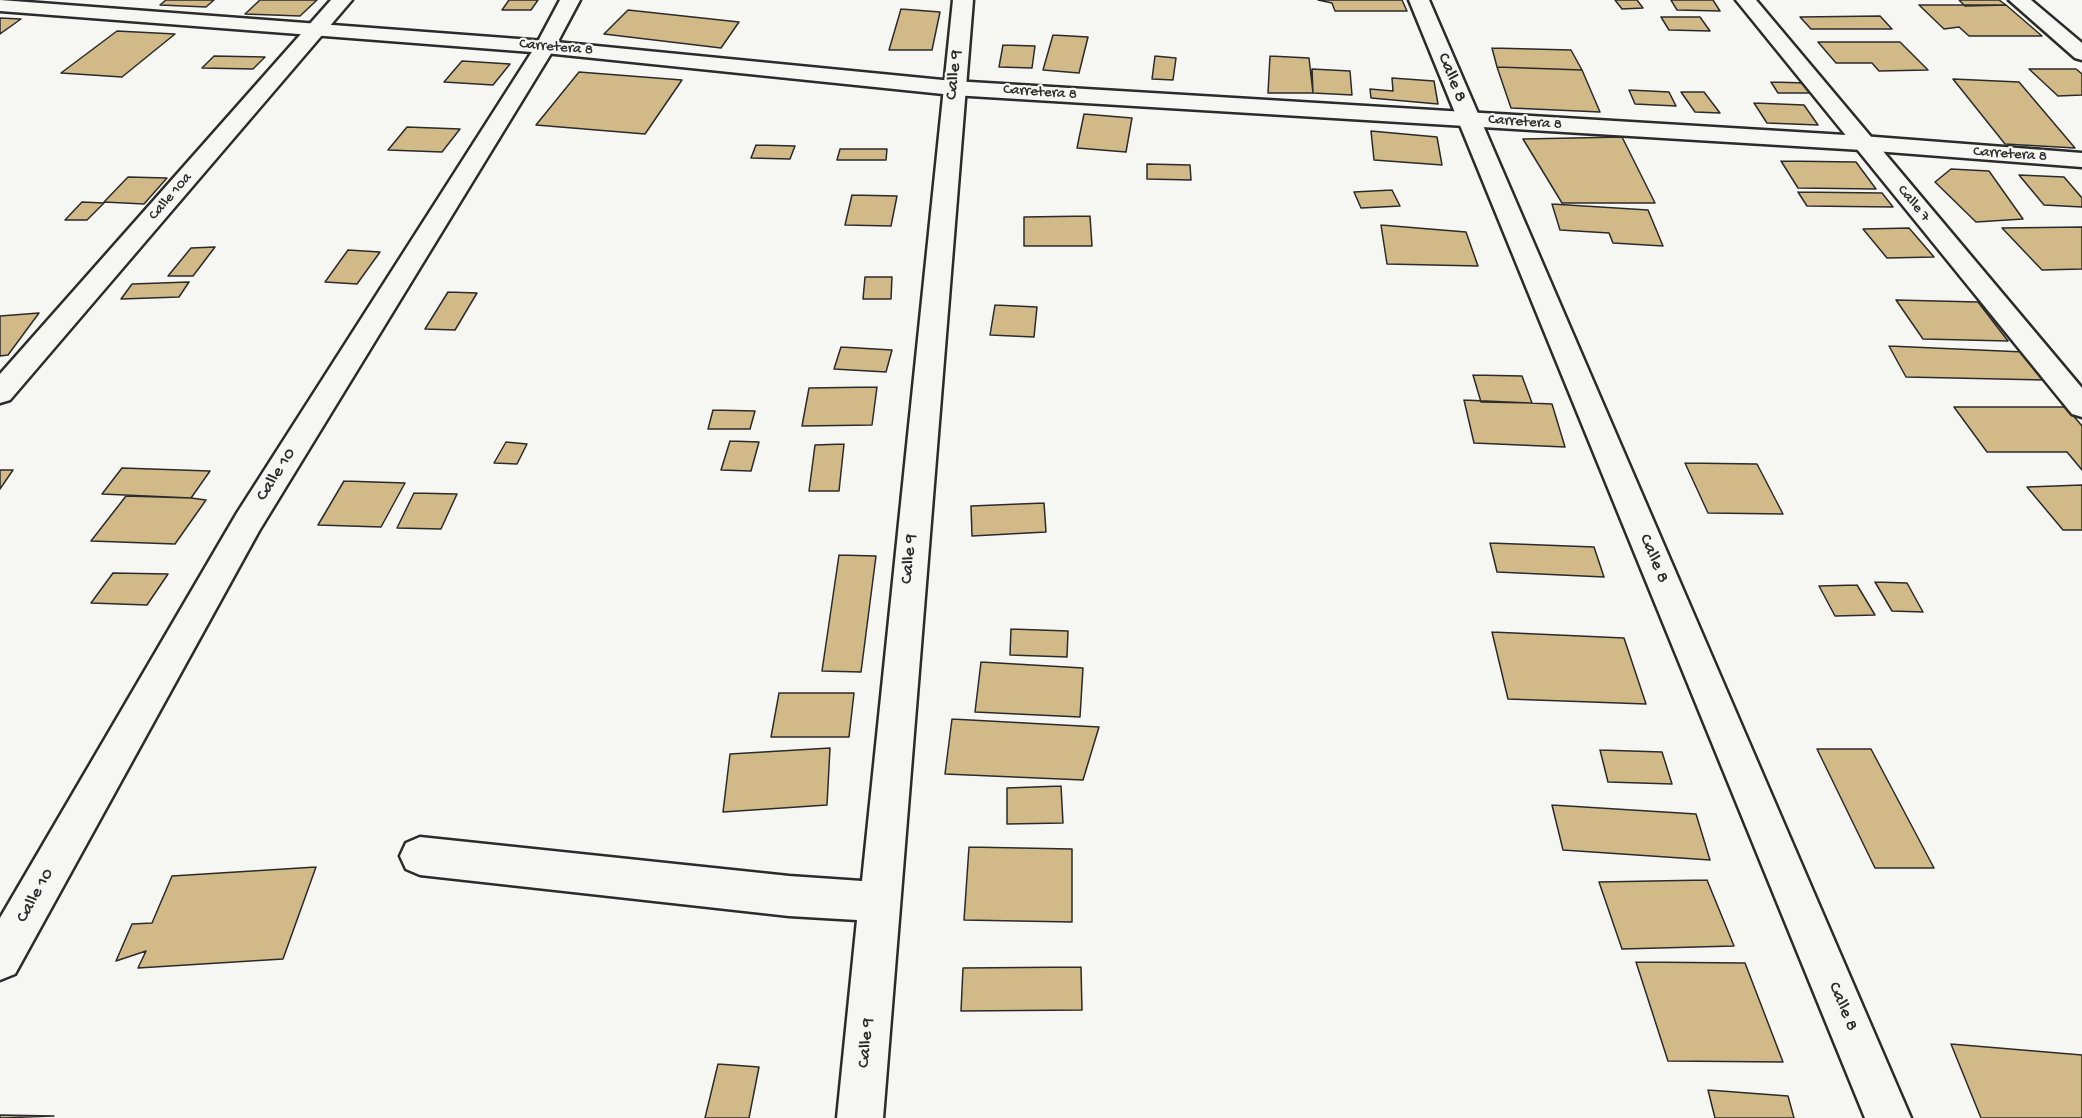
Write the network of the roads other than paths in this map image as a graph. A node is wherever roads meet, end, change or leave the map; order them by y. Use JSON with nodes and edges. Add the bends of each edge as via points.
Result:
{"nodes":[{"id":1,"x":342,"y":0,"type":"edge"},
{"id":2,"x":570,"y":0,"type":"edge"},
{"id":3,"x":963,"y":0,"type":"edge"},
{"id":4,"x":1419,"y":0,"type":"edge"},
{"id":5,"x":1746,"y":0,"type":"edge"},
{"id":6,"x":2019,"y":0,"type":"edge"},
{"id":7,"x":0,"y":5,"type":"edge"},
{"id":8,"x":318,"y":29,"type":"junction"},
{"id":9,"x":545,"y":47,"type":"junction"},
{"id":10,"x":2082,"y":54,"type":"edge"},
{"id":11,"x":953,"y":88,"type":"junction"},
{"id":12,"x":1467,"y":119,"type":"junction"},
{"id":13,"x":1862,"y":143,"type":"junction"},
{"id":14,"x":2082,"y":160,"type":"edge"},
{"id":15,"x":0,"y":393,"type":"edge"},
{"id":16,"x":2082,"y":407,"type":"edge"},
{"id":17,"x":420,"y":856,"type":"dead end"},
{"id":18,"x":879,"y":902,"type":"junction"},
{"id":19,"x":0,"y":959,"type":"edge"},
{"id":20,"x":860,"y":1118,"type":"edge"},
{"id":21,"x":1888,"y":1118,"type":"edge"}],
"edges":[{"from":1,"to":8,"type":"street","name":"Calle 10a"},
{"from":2,"to":9,"type":"street","name":"Calle 10"},
{"from":3,"to":11,"type":"street","name":"Calle 9"},
{"from":4,"to":12,"type":"street","name":"Calle 8"},
{"from":5,"to":13,"type":"street","name":"Calle 7"},
{"from":6,"to":10,"type":"street"},
{"from":7,"to":8,"type":"street","name":"Carretera 8"},
{"from":8,"to":9,"type":"street","name":"Carretera 8"},
{"from":8,"to":15,"type":"street","name":"Calle 10a"},
{"from":9,"to":11,"type":"street","name":"Carretera 8"},
{"from":9,"to":19,"type":"street","name":"Calle 10","via":[[248,522]]},
{"from":11,"to":12,"type":"street","name":"Carretera 8"},
{"from":11,"to":18,"type":"street","name":"Calle 9"},
{"from":12,"to":13,"type":"street","name":"Carretera 8"},
{"from":12,"to":21,"type":"street","name":"Calle 8"},
{"from":13,"to":14,"type":"street","name":"Carretera 8"},
{"from":13,"to":16,"type":"street","name":"Calle 7"},
{"from":17,"to":18,"type":"street","via":[[789,896]]},
{"from":18,"to":20,"type":"street","name":"Calle 9"}]}
